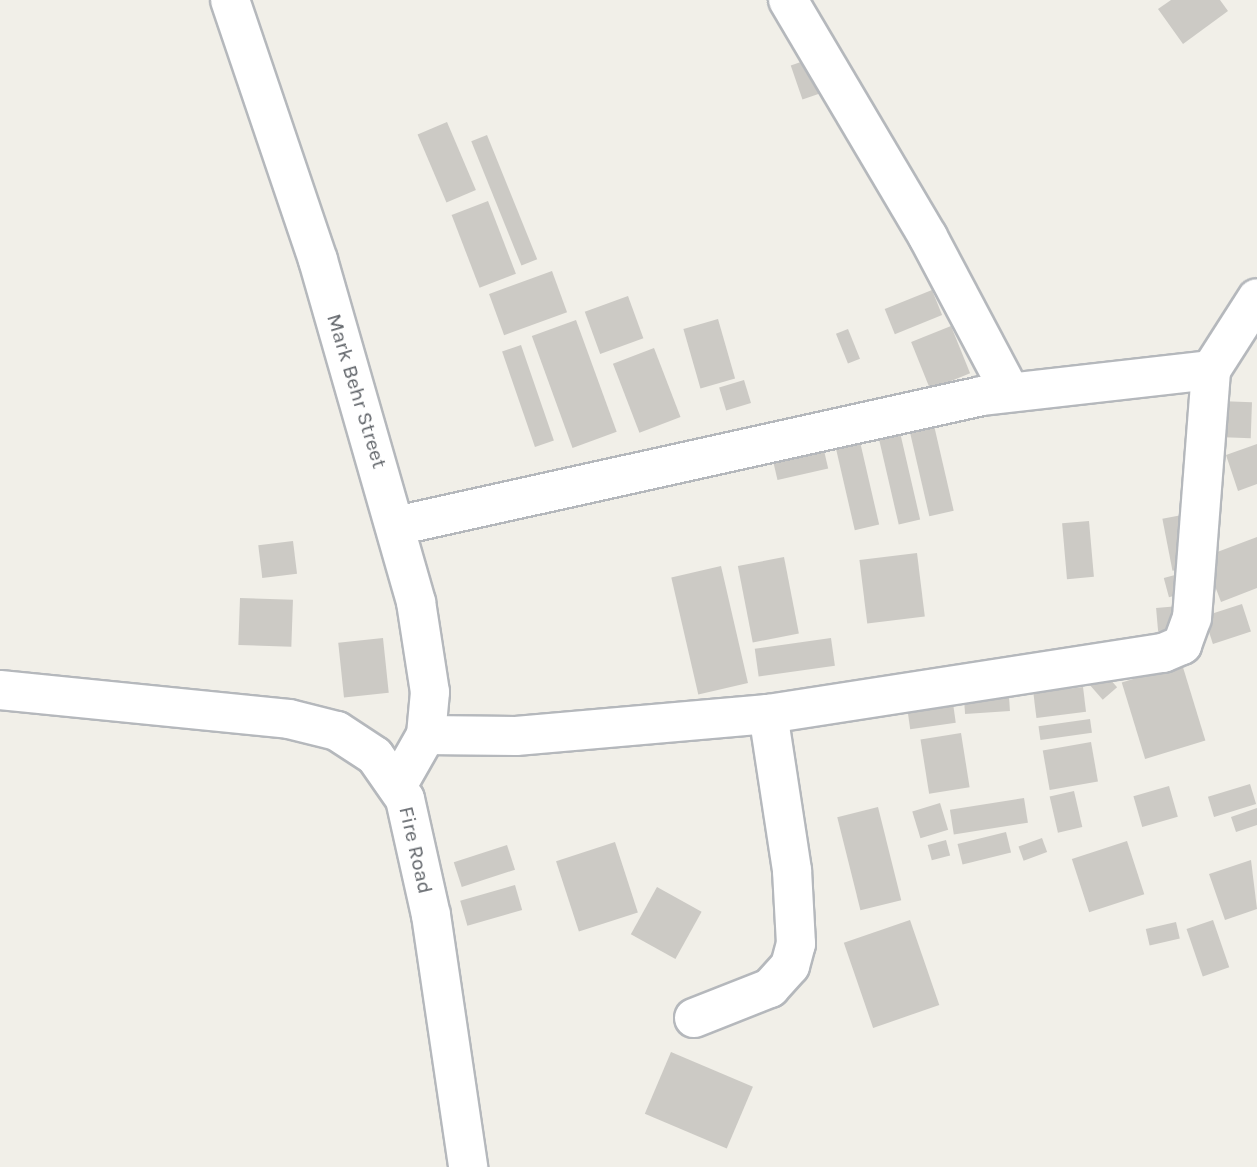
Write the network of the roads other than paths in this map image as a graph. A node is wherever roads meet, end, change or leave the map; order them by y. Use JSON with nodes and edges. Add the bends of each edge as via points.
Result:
{"nodes":[{"id":1,"x":230,"y":0,"type":"edge"},
{"id":2,"x":788,"y":0,"type":"edge"},
{"id":3,"x":1257,"y":298,"type":"edge"},
{"id":4,"x":1211,"y":370,"type":"junction"},
{"id":5,"x":1010,"y":392,"type":"junction"},
{"id":6,"x":396,"y":526,"type":"junction"},
{"id":7,"x":0,"y":690,"type":"edge"},
{"id":8,"x":768,"y":714,"type":"junction"},
{"id":9,"x":426,"y":735,"type":"junction"},
{"id":10,"x":397,"y":786,"type":"junction"},
{"id":11,"x":694,"y":1018,"type":"dead end"},
{"id":12,"x":468,"y":1167,"type":"edge"}],
"edges":[{"from":1,"to":6,"type":"street","name":"Mark Behr Street","via":[[317,260]]},
{"from":2,"to":5,"type":"street","via":[[928,237]]},
{"from":3,"to":4,"type":"street"},
{"from":4,"to":5,"type":"street"},
{"from":4,"to":8,"type":"street","via":[[1192,618],[1182,645],[1163,653]]},
{"from":5,"to":6,"type":"street"},
{"from":6,"to":9,"type":"street","name":"Mark Behr Street","via":[[430,692]]},
{"from":7,"to":10,"type":"street","name":"Fire Road","via":[[206,707],[325,728],[375,756]]},
{"from":8,"to":9,"type":"street","via":[[516,736]]},
{"from":8,"to":11,"type":"street","via":[[792,870],[796,944],[790,966],[770,988]]},
{"from":9,"to":10,"type":"street","name":"Mark Behr Street"},
{"from":10,"to":12,"type":"street","name":"Fire Road","via":[[430,915]]}]}
